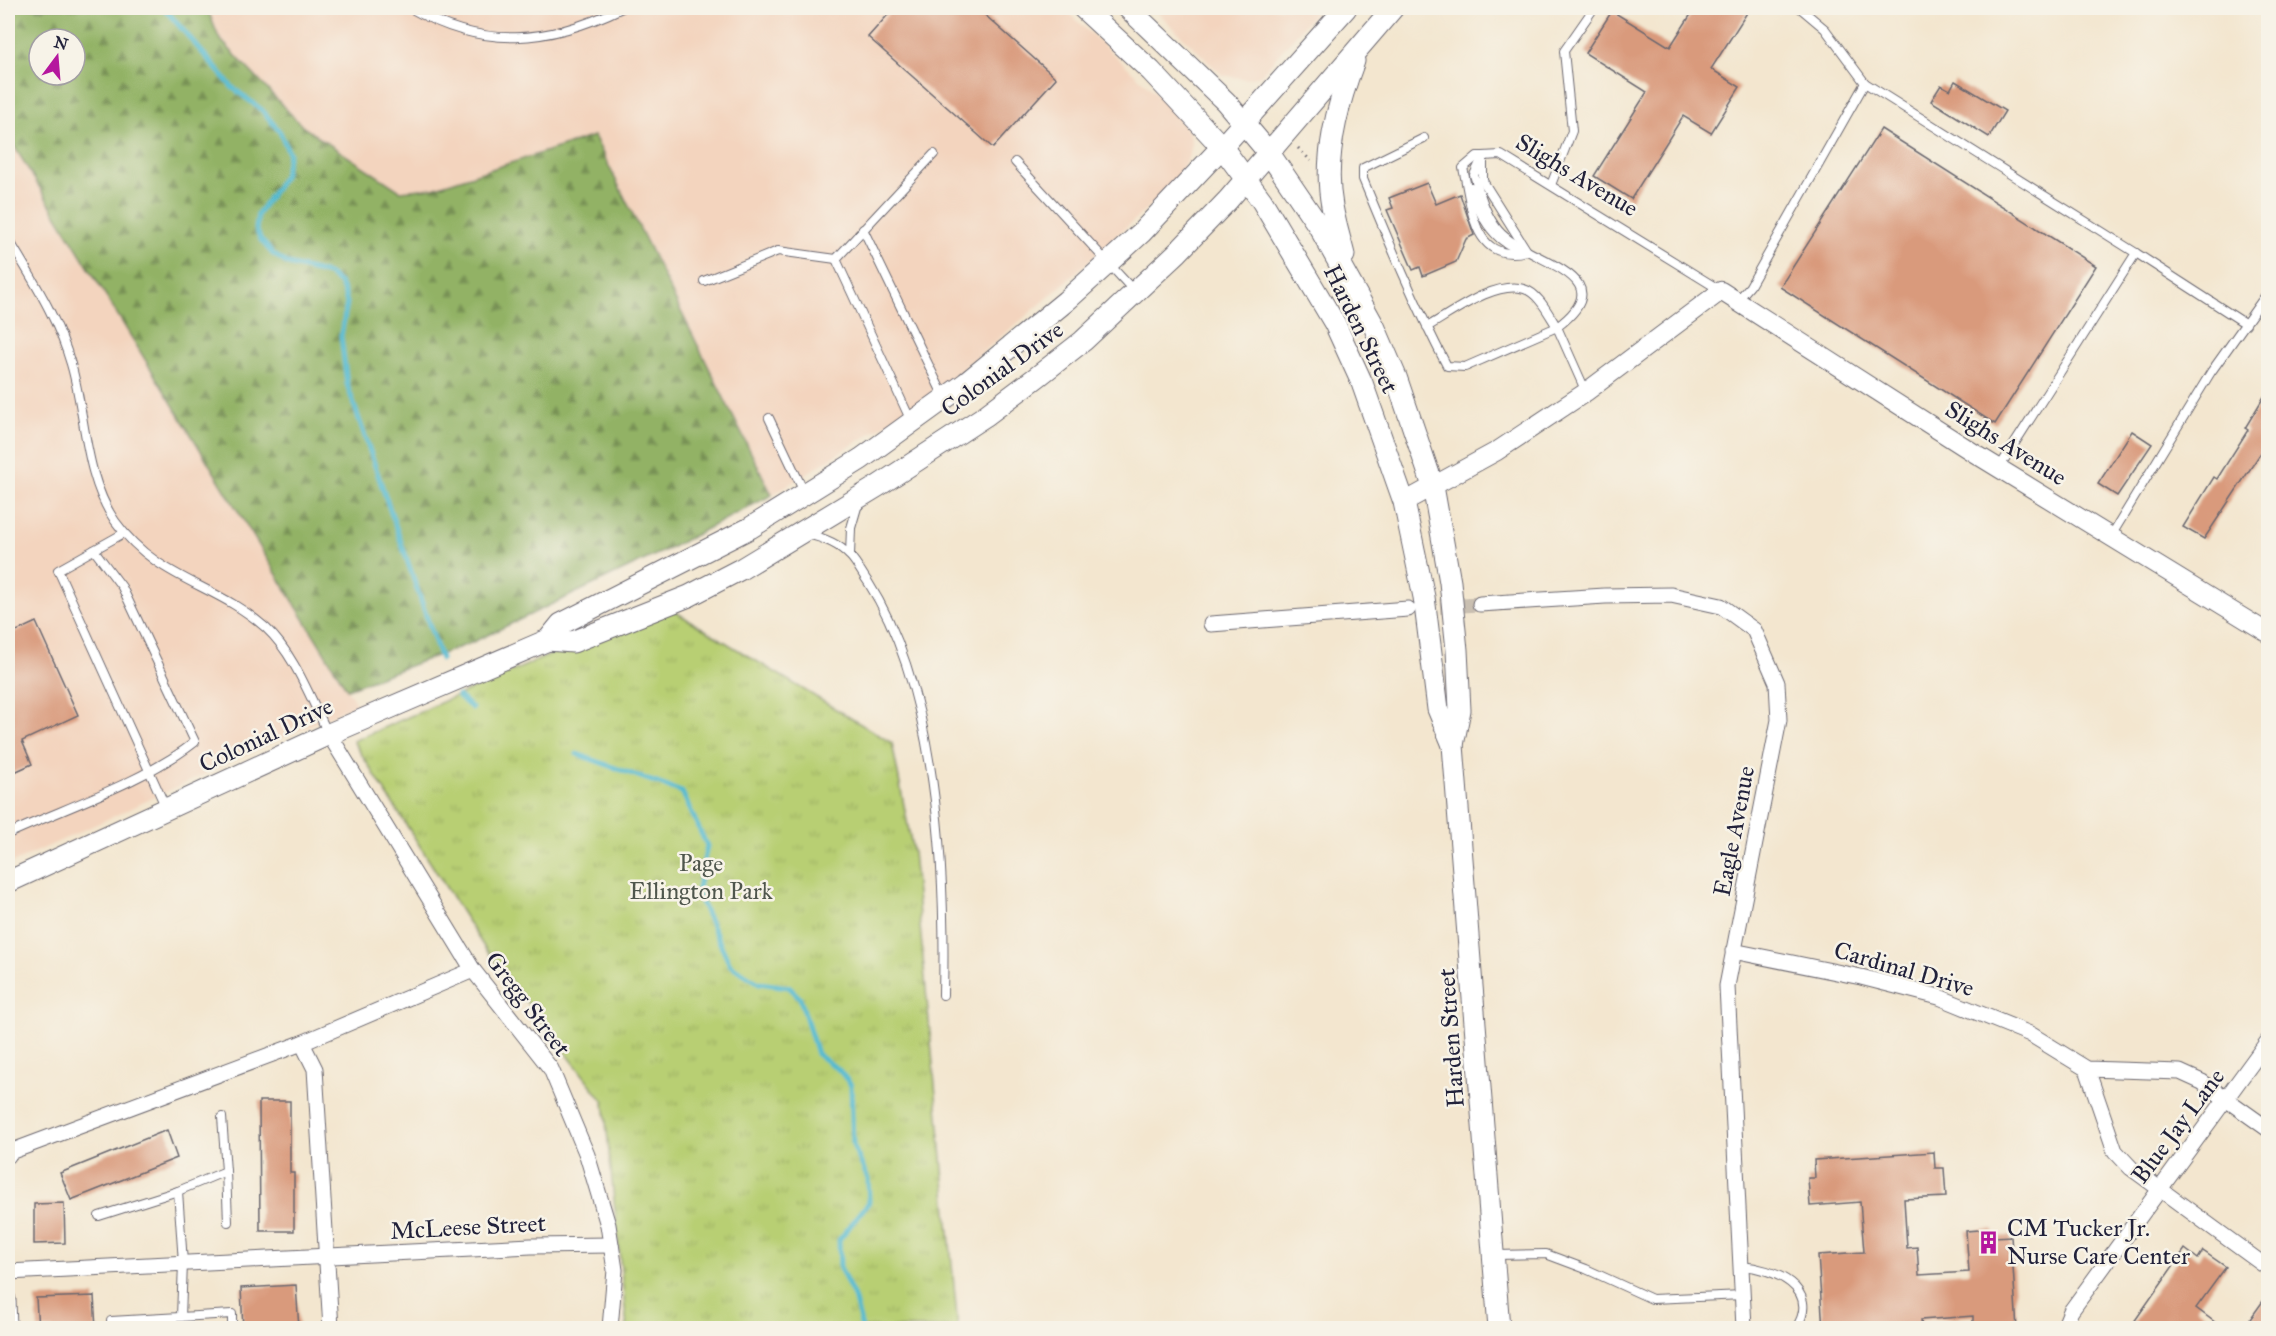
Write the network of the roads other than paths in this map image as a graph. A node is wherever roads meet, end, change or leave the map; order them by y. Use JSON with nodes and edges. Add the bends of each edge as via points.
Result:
{"nodes":[{"id":1,"x":410,"y":8,"type":"edge"},
{"id":2,"x":621,"y":8,"type":"edge"},
{"id":3,"x":1083,"y":8,"type":"edge"},
{"id":4,"x":1128,"y":8,"type":"edge"},
{"id":5,"x":1346,"y":8,"type":"edge"},
{"id":6,"x":1393,"y":8,"type":"edge"},
{"id":7,"x":1594,"y":8,"type":"edge"},
{"id":8,"x":1800,"y":8,"type":"edge"},
{"id":9,"x":1360,"y":47,"type":"junction"},
{"id":10,"x":1865,"y":83,"type":"junction"},
{"id":11,"x":1244,"y":123,"type":"junction"},
{"id":12,"x":1424,"y":138,"type":"dead end"},
{"id":13,"x":1222,"y":147,"type":"junction"},
{"id":14,"x":1269,"y":153,"type":"junction"},
{"id":15,"x":934,"y":154,"type":"dead end"},
{"id":16,"x":1483,"y":156,"type":"junction"},
{"id":17,"x":1015,"y":162,"type":"dead end"},
{"id":18,"x":1247,"y":179,"type":"junction"},
{"id":19,"x":1551,"y":185,"type":"junction"},
{"id":20,"x":863,"y":229,"type":"junction"},
{"id":21,"x":8,"y":238,"type":"edge"},
{"id":22,"x":1527,"y":251,"type":"junction"},
{"id":23,"x":2136,"y":253,"type":"junction"},
{"id":24,"x":836,"y":259,"type":"junction"},
{"id":25,"x":1107,"y":264,"type":"junction"},
{"id":26,"x":1351,"y":279,"type":"junction"},
{"id":27,"x":704,"y":281,"type":"dead end"},
{"id":28,"x":1721,"y":291,"type":"junction"},
{"id":29,"x":1135,"y":292,"type":"junction"},
{"id":30,"x":2268,"y":292,"type":"edge"},
{"id":31,"x":1737,"y":301,"type":"junction"},
{"id":32,"x":2246,"y":324,"type":"junction"},
{"id":33,"x":1427,"y":327,"type":"junction"},
{"id":34,"x":1557,"y":327,"type":"junction"},
{"id":35,"x":1586,"y":392,"type":"junction"},
{"id":36,"x":945,"y":398,"type":"junction"},
{"id":37,"x":769,"y":418,"type":"dead end"},
{"id":38,"x":912,"y":422,"type":"junction"},
{"id":39,"x":1999,"y":468,"type":"junction"},
{"id":40,"x":1433,"y":486,"type":"junction"},
{"id":41,"x":805,"y":494,"type":"junction"},
{"id":42,"x":862,"y":495,"type":"junction"},
{"id":43,"x":1404,"y":502,"type":"junction"},
{"id":44,"x":124,"y":533,"type":"junction"},
{"id":45,"x":801,"y":533,"type":"junction"},
{"id":46,"x":2110,"y":536,"type":"junction"},
{"id":47,"x":94,"y":550,"type":"junction"},
{"id":48,"x":850,"y":555,"type":"junction"},
{"id":49,"x":1480,"y":604,"type":"tunnel mouth"},
{"id":50,"x":1404,"y":609,"type":"tunnel mouth"},
{"id":51,"x":1210,"y":624,"type":"dead end"},
{"id":52,"x":2268,"y":633,"type":"edge"},
{"id":53,"x":548,"y":640,"type":"junction"},
{"id":54,"x":329,"y":734,"type":"junction"},
{"id":55,"x":1453,"y":745,"type":"junction"},
{"id":56,"x":148,"y":771,"type":"junction"},
{"id":57,"x":167,"y":809,"type":"junction"},
{"id":58,"x":8,"y":834,"type":"edge"},
{"id":59,"x":8,"y":882,"type":"edge"},
{"id":60,"x":1733,"y":951,"type":"junction"},
{"id":61,"x":473,"y":970,"type":"junction"},
{"id":62,"x":943,"y":995,"type":"dead end"},
{"id":63,"x":2268,"y":1041,"type":"edge"},
{"id":64,"x":302,"y":1042,"type":"junction"},
{"id":65,"x":2087,"y":1069,"type":"junction"},
{"id":66,"x":2226,"y":1099,"type":"junction"},
{"id":67,"x":222,"y":1117,"type":"dead end"},
{"id":68,"x":2268,"y":1129,"type":"edge"},
{"id":69,"x":8,"y":1156,"type":"edge"},
{"id":70,"x":226,"y":1170,"type":"junction"},
{"id":71,"x":2159,"y":1189,"type":"junction"},
{"id":72,"x":178,"y":1191,"type":"junction"},
{"id":73,"x":99,"y":1216,"type":"dead end"},
{"id":74,"x":228,"y":1222,"type":"dead end"},
{"id":75,"x":611,"y":1245,"type":"junction"},
{"id":76,"x":1493,"y":1255,"type":"junction"},
{"id":77,"x":327,"y":1256,"type":"junction"},
{"id":78,"x":183,"y":1263,"type":"junction"},
{"id":79,"x":2267,"y":1264,"type":"edge"},
{"id":80,"x":1741,"y":1266,"type":"junction"},
{"id":81,"x":8,"y":1272,"type":"edge"},
{"id":82,"x":1743,"y":1295,"type":"junction"},
{"id":83,"x":8,"y":1299,"type":"edge"},
{"id":84,"x":181,"y":1317,"type":"junction"},
{"id":85,"x":1744,"y":1328,"type":"edge"},
{"id":86,"x":9,"y":1329,"type":"edge"},
{"id":87,"x":111,"y":1329,"type":"edge"},
{"id":88,"x":232,"y":1329,"type":"edge"},
{"id":89,"x":331,"y":1329,"type":"edge"},
{"id":90,"x":610,"y":1329,"type":"edge"},
{"id":91,"x":1499,"y":1329,"type":"edge"},
{"id":92,"x":1658,"y":1329,"type":"edge"},
{"id":93,"x":1796,"y":1329,"type":"edge"},
{"id":94,"x":2064,"y":1329,"type":"edge"}],
"edges":[{"from":1,"to":2,"type":"lane","via":[[454,28],[523,37],[562,32]]},
{"from":3,"to":13,"type":"main road","name":"Harden Street","via":[[1151,71]]},
{"from":4,"to":11,"type":"main road","name":"Harden Street","via":[[1210,85]]},
{"from":5,"to":11,"type":"main road","name":"Colonial Drive"},
{"from":6,"to":9,"type":"main road","name":"Colonial Drive"},
{"from":7,"to":19,"type":"lane","via":[[1564,51],[1572,131]]},
{"from":8,"to":10,"type":"lane","via":[[1825,29]]},
{"from":9,"to":14,"type":"main road","name":"Colonial Drive"},
{"from":9,"to":26,"type":"main road","via":[[1345,87],[1329,161],[1331,205]]},
{"from":10,"to":23,"type":"lane"},
{"from":10,"to":31,"type":"lane","via":[[1750,286]]},
{"from":11,"to":13,"type":"main road","name":"Colonial Drive"},
{"from":11,"to":14,"type":"main road","name":"Harden Street"},
{"from":12,"to":33,"type":"lane","via":[[1364,168],[1363,178]]},
{"from":13,"to":18,"type":"main road","name":"Harden Street"},
{"from":13,"to":25,"type":"main road","name":"Colonial Drive"},
{"from":14,"to":18,"type":"main road","name":"Colonial Drive"},
{"from":14,"to":26,"type":"main road","name":"Harden Street"},
{"from":15,"to":20,"type":"lane"},
{"from":16,"to":19,"type":"lane","name":"Slighs Avenue","via":[[1501,155]]},
{"from":16,"to":22,"type":"lane","via":[[1483,181]]},
{"from":16,"to":22,"type":"lane","name":"Slighs Avenue","via":[[1474,175],[1485,208],[1498,230]]},
{"from":16,"to":22,"type":"lane","via":[[1477,156],[1463,168],[1468,203],[1478,228],[1491,248],[1510,255]]},
{"from":17,"to":25,"type":"lane"},
{"from":18,"to":29,"type":"main road","name":"Colonial Drive"},
{"from":18,"to":43,"type":"main road","name":"Harden Street","via":[[1335,324],[1362,383]]},
{"from":19,"to":28,"type":"lane","name":"Slighs Avenue"},
{"from":20,"to":24,"type":"lane"},
{"from":20,"to":36,"type":"lane"},
{"from":21,"to":44,"type":"lane","via":[[56,322],[77,384],[100,491]]},
{"from":22,"to":34,"type":"lane","name":"Slighs Avenue","via":[[1566,272],[1581,286],[1579,308]]},
{"from":23,"to":32,"type":"lane"},
{"from":23,"to":39,"type":"lane"},
{"from":24,"to":27,"type":"lane","via":[[778,250]]},
{"from":24,"to":38,"type":"lane"},
{"from":25,"to":29,"type":"lane"},
{"from":25,"to":36,"type":"main road","name":"Colonial Drive"},
{"from":26,"to":40,"type":"main road","name":"Harden Street","via":[[1396,376]]},
{"from":28,"to":31,"type":"street","name":"Slighs Avenue"},
{"from":28,"to":35,"type":"street"},
{"from":29,"to":42,"type":"main road","name":"Colonial Drive","via":[[1083,341],[985,416]]},
{"from":30,"to":32,"type":"lane"},
{"from":31,"to":39,"type":"street","name":"Slighs Avenue"},
{"from":32,"to":46,"type":"lane","via":[[2211,372]]},
{"from":33,"to":34,"type":"lane","via":[[1499,287],[1525,289],[1538,299]]},
{"from":33,"to":34,"type":"lane","name":"Slighs Avenue","via":[[1447,366],[1465,367]]},
{"from":34,"to":35,"type":"lane"},
{"from":35,"to":40,"type":"street","via":[[1497,451]]},
{"from":36,"to":38,"type":"main road","name":"Colonial Drive"},
{"from":37,"to":41,"type":"lane"},
{"from":38,"to":41,"type":"main road","name":"Colonial Drive"},
{"from":39,"to":46,"type":"street","name":"Slighs Avenue"},
{"from":40,"to":43,"type":"street"},
{"from":40,"to":55,"type":"main road","name":"Harden Street","via":[[1457,650],[1460,710]]},
{"from":41,"to":53,"type":"main road","name":"Colonial Drive","via":[[740,533],[561,624]]},
{"from":42,"to":45,"type":"main road","name":"Colonial Drive"},
{"from":42,"to":48,"type":"lane","via":[[851,528]]},
{"from":43,"to":55,"type":"main road","name":"Harden Street","via":[[1424,597],[1438,709]]},
{"from":44,"to":47,"type":"lane"},
{"from":44,"to":54,"type":"lane","via":[[162,567],[232,604],[265,627],[288,654]]},
{"from":45,"to":48,"type":"lane","via":[[825,539]]},
{"from":45,"to":53,"type":"main road","name":"Colonial Drive","via":[[689,596],[573,642]]},
{"from":46,"to":52,"type":"street","name":"Slighs Avenue"},
{"from":47,"to":56,"type":"lane","via":[[58,570]]},
{"from":47,"to":56,"type":"lane","via":[[122,587],[195,742]]},
{"from":48,"to":62,"type":"lane","via":[[883,606],[923,729],[935,795],[939,847]]},
{"from":49,"to":60,"type":"street","name":"Eagle Avenue","via":[[1671,596],[1721,606],[1754,630],[1776,683],[1779,720]]},
{"from":50,"to":51,"type":"street"},
{"from":53,"to":54,"type":"main road","name":"Colonial Drive"},
{"from":54,"to":57,"type":"main road","name":"Colonial Drive"},
{"from":54,"to":61,"type":"street","name":"Gregg Street"},
{"from":55,"to":76,"type":"main road","name":"Harden Street"},
{"from":56,"to":57,"type":"lane"},
{"from":56,"to":58,"type":"lane"},
{"from":57,"to":59,"type":"main road","name":"Colonial Drive"},
{"from":60,"to":65,"type":"street","name":"Cardinal Drive","via":[[1850,974],[1939,997],[2030,1034]]},
{"from":60,"to":80,"type":"street","name":"Eagle Avenue","via":[[1727,986]]},
{"from":61,"to":64,"type":"street"},
{"from":61,"to":75,"type":"street","name":"Gregg Street","via":[[551,1069],[587,1155]]},
{"from":63,"to":66,"type":"street","name":"Blue Jay Lane"},
{"from":64,"to":69,"type":"street","via":[[10,1152]]},
{"from":64,"to":77,"type":"street","via":[[315,1069]]},
{"from":65,"to":66,"type":"street","name":"Cardinal Drive","via":[[2180,1072]]},
{"from":65,"to":71,"type":"street","via":[[2115,1151]]},
{"from":66,"to":68,"type":"street","name":"Cardinal Drive"},
{"from":66,"to":71,"type":"street","name":"Blue Jay Lane"},
{"from":67,"to":70,"type":"lane"},
{"from":70,"to":72,"type":"lane"},
{"from":70,"to":74,"type":"lane"},
{"from":71,"to":79,"type":"street"},
{"from":71,"to":94,"type":"street","name":"Blue Jay Lane","via":[[2071,1311]]},
{"from":72,"to":73,"type":"lane"},
{"from":72,"to":78,"type":"lane"},
{"from":75,"to":77,"type":"street","name":"McLeese Street"},
{"from":75,"to":90,"type":"street","name":"Gregg Street","via":[[615,1270]]},
{"from":76,"to":82,"type":"lane","via":[[1546,1254],[1652,1299]]},
{"from":76,"to":91,"type":"main road","name":"Harden Street"},
{"from":77,"to":78,"type":"street","name":"McLeese Street"},
{"from":77,"to":89,"type":"street"},
{"from":78,"to":81,"type":"street","name":"McLeese Street"},
{"from":78,"to":84,"type":"lane"},
{"from":80,"to":82,"type":"street","name":"Eagle Avenue"},
{"from":80,"to":93,"type":"lane","via":[[1772,1271],[1800,1293],[1802,1310]]},
{"from":82,"to":85,"type":"street","name":"Eagle Avenue"},
{"from":83,"to":86,"type":"street"},
{"from":84,"to":87,"type":"lane","via":[[111,1320]]},
{"from":84,"to":88,"type":"lane","via":[[232,1314]]},
{"from":85,"to":92,"type":"lane"}]}
